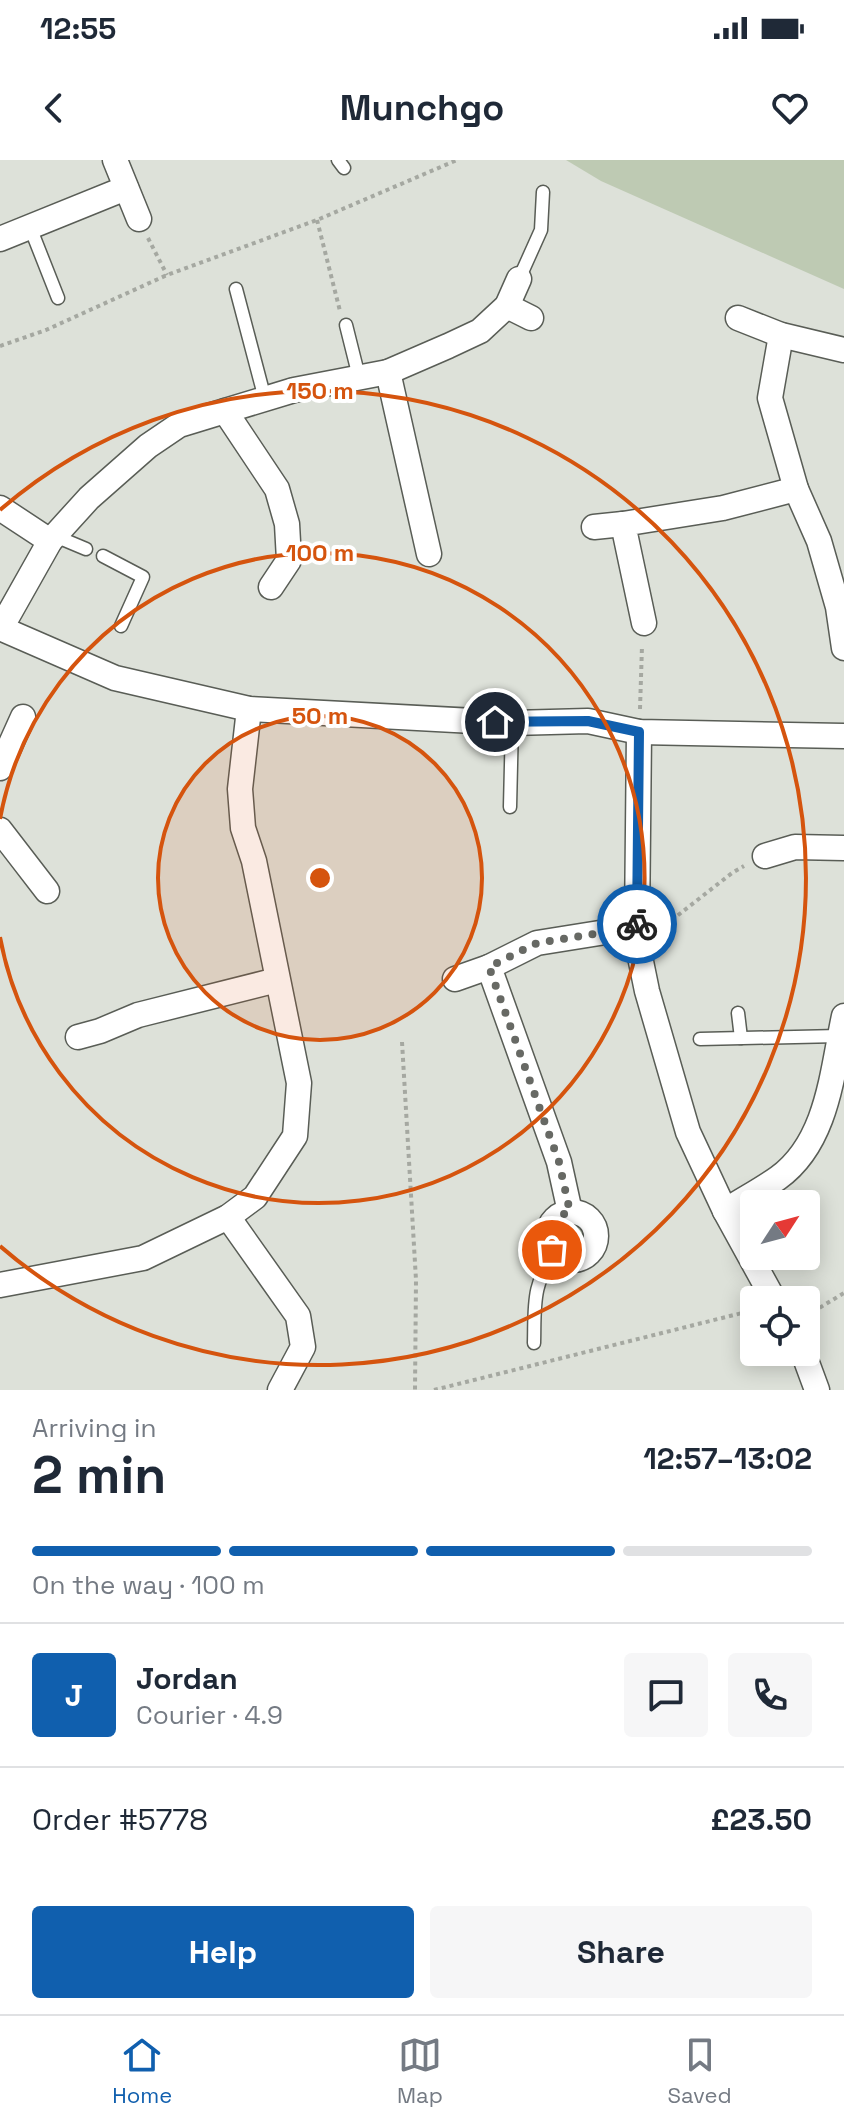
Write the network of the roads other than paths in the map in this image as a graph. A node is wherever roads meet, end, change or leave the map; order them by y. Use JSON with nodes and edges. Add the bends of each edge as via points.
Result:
{"nodes":[{"id":1,"x":115,"y":160,"type":"edge"},
{"id":2,"x":126,"y":188,"type":"junction"},
{"id":3,"x":543,"y":192,"type":"dead end"},
{"id":4,"x":139,"y":219,"type":"road end"},
{"id":5,"x":30,"y":227,"type":"junction"},
{"id":6,"x":0,"y":239,"type":"edge"},
{"id":7,"x":519,"y":279,"type":"joint"},
{"id":8,"x":236,"y":289,"type":"dead end"},
{"id":9,"x":58,"y":298,"type":"dead end"},
{"id":10,"x":507,"y":306,"type":"junction"},
{"id":11,"x":531,"y":318,"type":"dead end"},
{"id":12,"x":738,"y":318,"type":"dead end"},
{"id":13,"x":346,"y":325,"type":"road end"},
{"id":14,"x":781,"y":335,"type":"junction"},
{"id":15,"x":844,"y":350,"type":"edge"},
{"id":16,"x":388,"y":372,"type":"junction"},
{"id":17,"x":359,"y":377,"type":"junction"},
{"id":18,"x":265,"y":399,"type":"junction"},
{"id":19,"x":225,"y":411,"type":"junction"},
{"id":20,"x":796,"y":489,"type":"junction"},
{"id":21,"x":0,"y":508,"type":"edge"},
{"id":22,"x":623,"y":524,"type":"junction"},
{"id":23,"x":594,"y":527,"type":"dead end"},
{"id":24,"x":53,"y":539,"type":"junction"},
{"id":25,"x":86,"y":549,"type":"dead end"},
{"id":26,"x":429,"y":554,"type":"dead end"},
{"id":27,"x":103,"y":556,"type":"dead end"},
{"id":28,"x":271,"y":587,"type":"dead end"},
{"id":29,"x":644,"y":623,"type":"road end"},
{"id":30,"x":121,"y":626,"type":"dead end"},
{"id":31,"x":1,"y":628,"type":"edge"},
{"id":32,"x":844,"y":648,"type":"edge"},
{"id":33,"x":249,"y":709,"type":"junction"},
{"id":34,"x":23,"y":717,"type":"dead end"},
{"id":35,"x":512,"y":723,"type":"junction"},
{"id":36,"x":639,"y":732,"type":"junction"},
{"id":37,"x":844,"y":736,"type":"edge"},
{"id":38,"x":0,"y":768,"type":"edge"},
{"id":39,"x":510,"y":807,"type":"dead end"},
{"id":40,"x":0,"y":830,"type":"edge"},
{"id":41,"x":844,"y":848,"type":"edge"},
{"id":42,"x":765,"y":856,"type":"road end"},
{"id":43,"x":47,"y":891,"type":"dead end"},
{"id":44,"x":638,"y":937,"type":"junction"},
{"id":45,"x":489,"y":967,"type":"junction"},
{"id":46,"x":455,"y":979,"type":"dead end"},
{"id":47,"x":277,"y":980,"type":"junction"},
{"id":48,"x":738,"y":1013,"type":"dead end"},
{"id":49,"x":842,"y":1026,"type":"edge"},
{"id":50,"x":78,"y":1037,"type":"dead end"},
{"id":51,"x":741,"y":1038,"type":"junction"},
{"id":52,"x":700,"y":1039,"type":"dead end"},
{"id":53,"x":725,"y":1211,"type":"junction"},
{"id":54,"x":570,"y":1212,"type":"junction"},
{"id":55,"x":228,"y":1217,"type":"junction"},
{"id":56,"x":557,"y":1256,"type":"junction"},
{"id":57,"x":0,"y":1285,"type":"edge"},
{"id":58,"x":766,"y":1286,"type":"edge"},
{"id":59,"x":534,"y":1343,"type":"dead end"},
{"id":60,"x":808,"y":1366,"type":"edge"},
{"id":61,"x":280,"y":1390,"type":"edge"},
{"id":62,"x":817,"y":1390,"type":"edge"}],
"edges":[{"from":1,"to":2,"type":"street"},
{"from":2,"to":4,"type":"street"},
{"from":2,"to":5,"type":"street"},
{"from":3,"to":7,"type":"lane","via":[[541,230]]},
{"from":5,"to":6,"type":"street"},
{"from":5,"to":9,"type":"lane"},
{"from":7,"to":10,"type":"street"},
{"from":8,"to":18,"type":"lane"},
{"from":10,"to":11,"type":"street"},
{"from":10,"to":16,"type":"street","via":[[480,331]]},
{"from":12,"to":14,"type":"street"},
{"from":13,"to":17,"type":"lane"},
{"from":14,"to":15,"type":"street"},
{"from":14,"to":20,"type":"street","via":[[770,398]]},
{"from":16,"to":17,"type":"street"},
{"from":16,"to":26,"type":"street"},
{"from":17,"to":18,"type":"street"},
{"from":18,"to":19,"type":"street"},
{"from":19,"to":24,"type":"street","via":[[179,425],[148,446],[89,498]]},
{"from":19,"to":28,"type":"street","via":[[277,489],[287,524],[289,560]]},
{"from":20,"to":22,"type":"street","via":[[723,508]]},
{"from":20,"to":32,"type":"street","via":[[819,541]]},
{"from":21,"to":24,"type":"street"},
{"from":22,"to":23,"type":"street"},
{"from":22,"to":29,"type":"street"},
{"from":24,"to":25,"type":"lane"},
{"from":24,"to":31,"type":"street"},
{"from":27,"to":30,"type":"lane","via":[[143,577]]},
{"from":31,"to":33,"type":"street","via":[[115,678]]},
{"from":33,"to":35,"type":"street"},
{"from":33,"to":47,"type":"street","via":[[240,789],[243,828]]},
{"from":34,"to":38,"type":"street"},
{"from":35,"to":36,"type":"street","via":[[588,721]]},
{"from":35,"to":39,"type":"lane"},
{"from":36,"to":37,"type":"street"},
{"from":36,"to":44,"type":"street"},
{"from":40,"to":43,"type":"street"},
{"from":41,"to":42,"type":"street","via":[[795,847]]},
{"from":44,"to":45,"type":"street","via":[[537,943]]},
{"from":44,"to":53,"type":"street","via":[[666,1063],[688,1132]]},
{"from":45,"to":46,"type":"street"},
{"from":45,"to":54,"type":"street","via":[[554,1148]]},
{"from":47,"to":50,"type":"street","via":[[138,1015]]},
{"from":47,"to":55,"type":"street","via":[[299,1083],[295,1136],[255,1197]]},
{"from":48,"to":51,"type":"lane"},
{"from":49,"to":51,"type":"lane"},
{"from":49,"to":53,"type":"street","via":[[826,1101],[810,1145],[779,1178]]},
{"from":51,"to":52,"type":"lane"},
{"from":53,"to":58,"type":"street"},
{"from":54,"to":56,"type":"street","via":[[549,1230],[549,1244]]},
{"from":54,"to":56,"type":"street","via":[[593,1224],[595,1243],[588,1255],[576,1260]]},
{"from":55,"to":57,"type":"street","via":[[143,1258]]},
{"from":55,"to":61,"type":"street","via":[[298,1316],[303,1347]]},
{"from":56,"to":59,"type":"lane","via":[[546,1266],[536,1292]]},
{"from":60,"to":62,"type":"street"}]}
